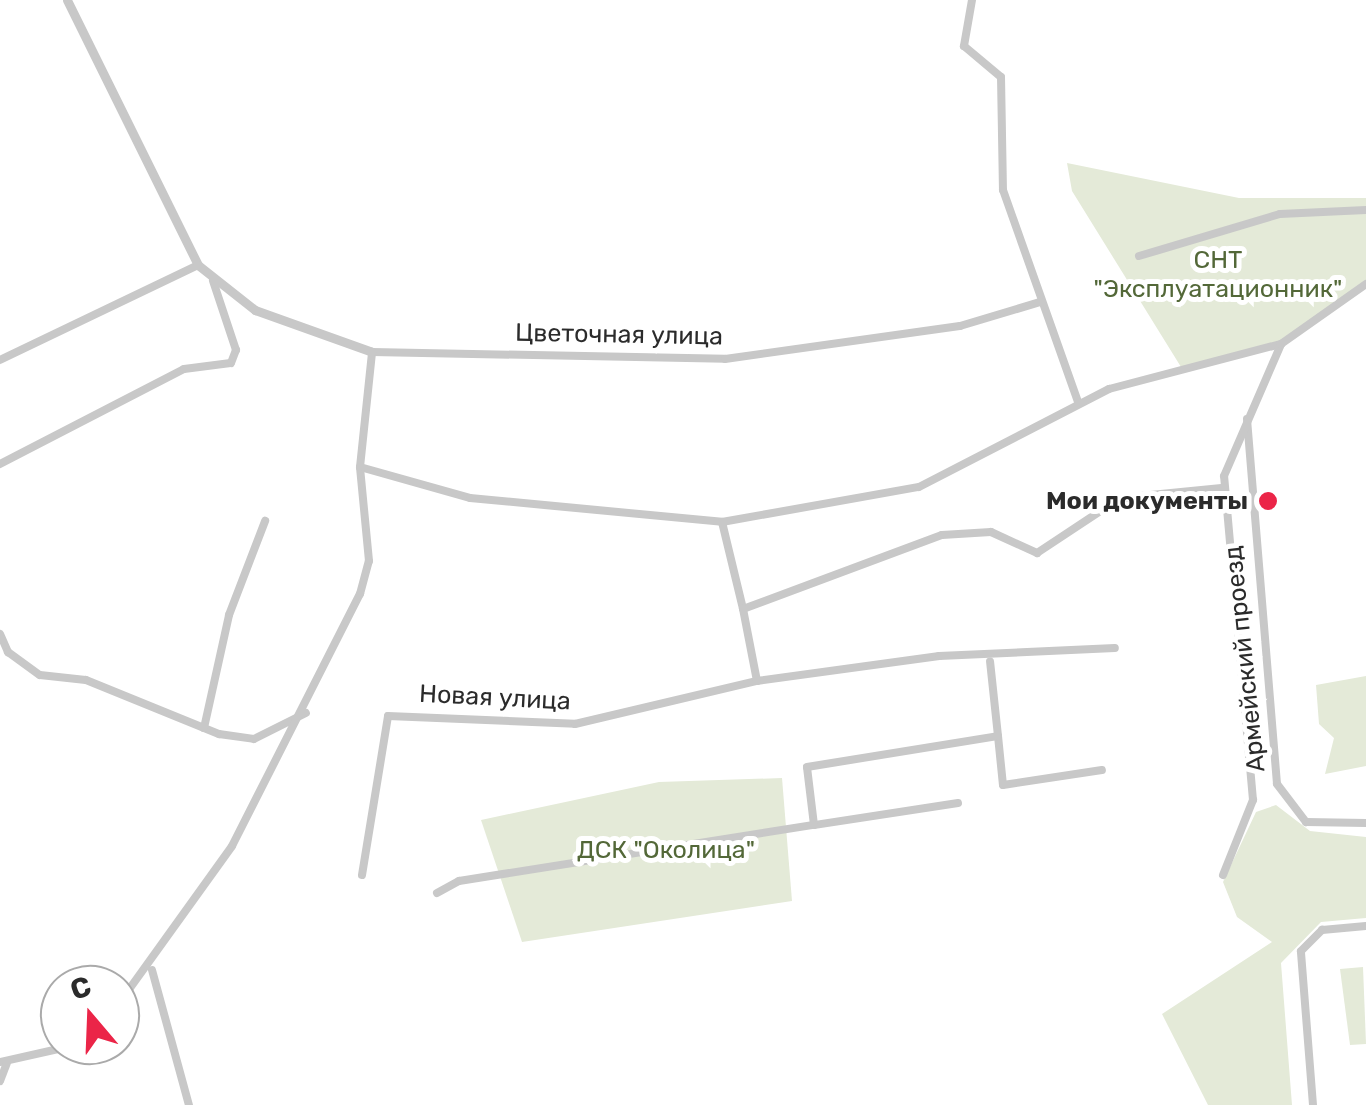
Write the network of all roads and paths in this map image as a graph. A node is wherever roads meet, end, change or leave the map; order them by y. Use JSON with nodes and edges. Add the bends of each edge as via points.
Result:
{"nodes":[{"id":1,"x":67,"y":0,"type":"edge"},
{"id":2,"x":972,"y":0,"type":"edge"},
{"id":3,"x":1366,"y":210,"type":"edge"},
{"id":4,"x":1139,"y":256,"type":"dead end"},
{"id":5,"x":198,"y":265,"type":"junction"},
{"id":6,"x":213,"y":282,"type":"junction"},
{"id":7,"x":1366,"y":284,"type":"edge"},
{"id":8,"x":1040,"y":302,"type":"junction"},
{"id":9,"x":1281,"y":344,"type":"junction"},
{"id":10,"x":372,"y":352,"type":"junction"},
{"id":11,"x":0,"y":360,"type":"edge"},
{"id":12,"x":1078,"y":402,"type":"junction"},
{"id":13,"x":1247,"y":414,"type":"junction"},
{"id":14,"x":0,"y":464,"type":"edge"},
{"id":15,"x":360,"y":467,"type":"junction"},
{"id":16,"x":1222,"y":488,"type":"junction"},
{"id":17,"x":265,"y":521,"type":"dead end"},
{"id":18,"x":722,"y":522,"type":"junction"},
{"id":19,"x":743,"y":609,"type":"junction"},
{"id":20,"x":0,"y":634,"type":"edge"},
{"id":21,"x":1115,"y":648,"type":"dead end"},
{"id":22,"x":990,"y":660,"type":"junction"},
{"id":23,"x":757,"y":681,"type":"junction"},
{"id":24,"x":306,"y":713,"type":"junction"},
{"id":25,"x":204,"y":728,"type":"junction"},
{"id":26,"x":998,"y":736,"type":"junction"},
{"id":27,"x":1102,"y":770,"type":"dead end"},
{"id":28,"x":958,"y":804,"type":"dead end"},
{"id":29,"x":1366,"y":824,"type":"edge"},
{"id":30,"x":814,"y":825,"type":"junction"},
{"id":31,"x":1223,"y":874,"type":"dead end"},
{"id":32,"x":362,"y":875,"type":"dead end"},
{"id":33,"x":437,"y":892,"type":"dead end"},
{"id":34,"x":1366,"y":926,"type":"edge"},
{"id":35,"x":152,"y":969,"type":"junction"},
{"id":36,"x":140,"y":981,"type":"edge"},
{"id":37,"x":40,"y":1054,"type":"edge"},
{"id":38,"x":4,"y":1063,"type":"edge"},
{"id":39,"x":0,"y":1081,"type":"edge"},
{"id":40,"x":189,"y":1105,"type":"edge"},
{"id":41,"x":1313,"y":1105,"type":"edge"}],
"edges":[{"from":1,"to":5,"type":"street"},
{"from":2,"to":8,"type":"street","via":[[964,46],[1001,77],[1004,190]]},
{"from":3,"to":4,"type":"street","via":[[1280,214]]},
{"from":5,"to":6,"type":"street"},
{"from":5,"to":11,"type":"street"},
{"from":6,"to":10,"type":"street","via":[[255,310]]},
{"from":6,"to":14,"type":"street","via":[[236,350],[231,362],[184,369]]},
{"from":7,"to":9,"type":"street"},
{"from":8,"to":10,"type":"street","name":"Цветочная улица","via":[[960,326],[726,359]]},
{"from":8,"to":12,"type":"street"},
{"from":9,"to":12,"type":"street"},
{"from":9,"to":13,"type":"street"},
{"from":10,"to":15,"type":"street"},
{"from":12,"to":18,"type":"street","via":[[919,487]]},
{"from":13,"to":16,"type":"street"},
{"from":13,"to":29,"type":"street","name":"Армейский проезд","via":[[1278,784],[1306,822]]},
{"from":15,"to":18,"type":"street","via":[[468,498]]},
{"from":15,"to":24,"type":"street","via":[[369,560]]},
{"from":16,"to":19,"type":"street","via":[[1120,498],[1037,553],[991,532],[942,534]]},
{"from":16,"to":31,"type":"street","via":[[1253,800]]},
{"from":17,"to":25,"type":"street","via":[[228,615]]},
{"from":18,"to":19,"type":"street"},
{"from":19,"to":23,"type":"street"},
{"from":20,"to":25,"type":"street","via":[[8,652],[40,675],[86,680]]},
{"from":21,"to":22,"type":"street","name":"Новая улица"},
{"from":22,"to":23,"type":"street","name":"Новая улица","via":[[939,656]]},
{"from":22,"to":26,"type":"street"},
{"from":23,"to":32,"type":"street","name":"Новая улица","via":[[575,724],[388,716]]},
{"from":24,"to":25,"type":"street","via":[[254,739]]},
{"from":24,"to":35,"type":"street"},
{"from":26,"to":27,"type":"street","via":[[1003,785]]},
{"from":26,"to":30,"type":"street","via":[[807,767]]},
{"from":28,"to":30,"type":"street"},
{"from":30,"to":33,"type":"street","via":[[459,881]]},
{"from":34,"to":41,"type":"street","via":[[1322,930],[1300,951]]},
{"from":35,"to":36,"type":"street"},
{"from":35,"to":40,"type":"street"},
{"from":37,"to":38,"type":"street"},
{"from":38,"to":39,"type":"street"}]}
